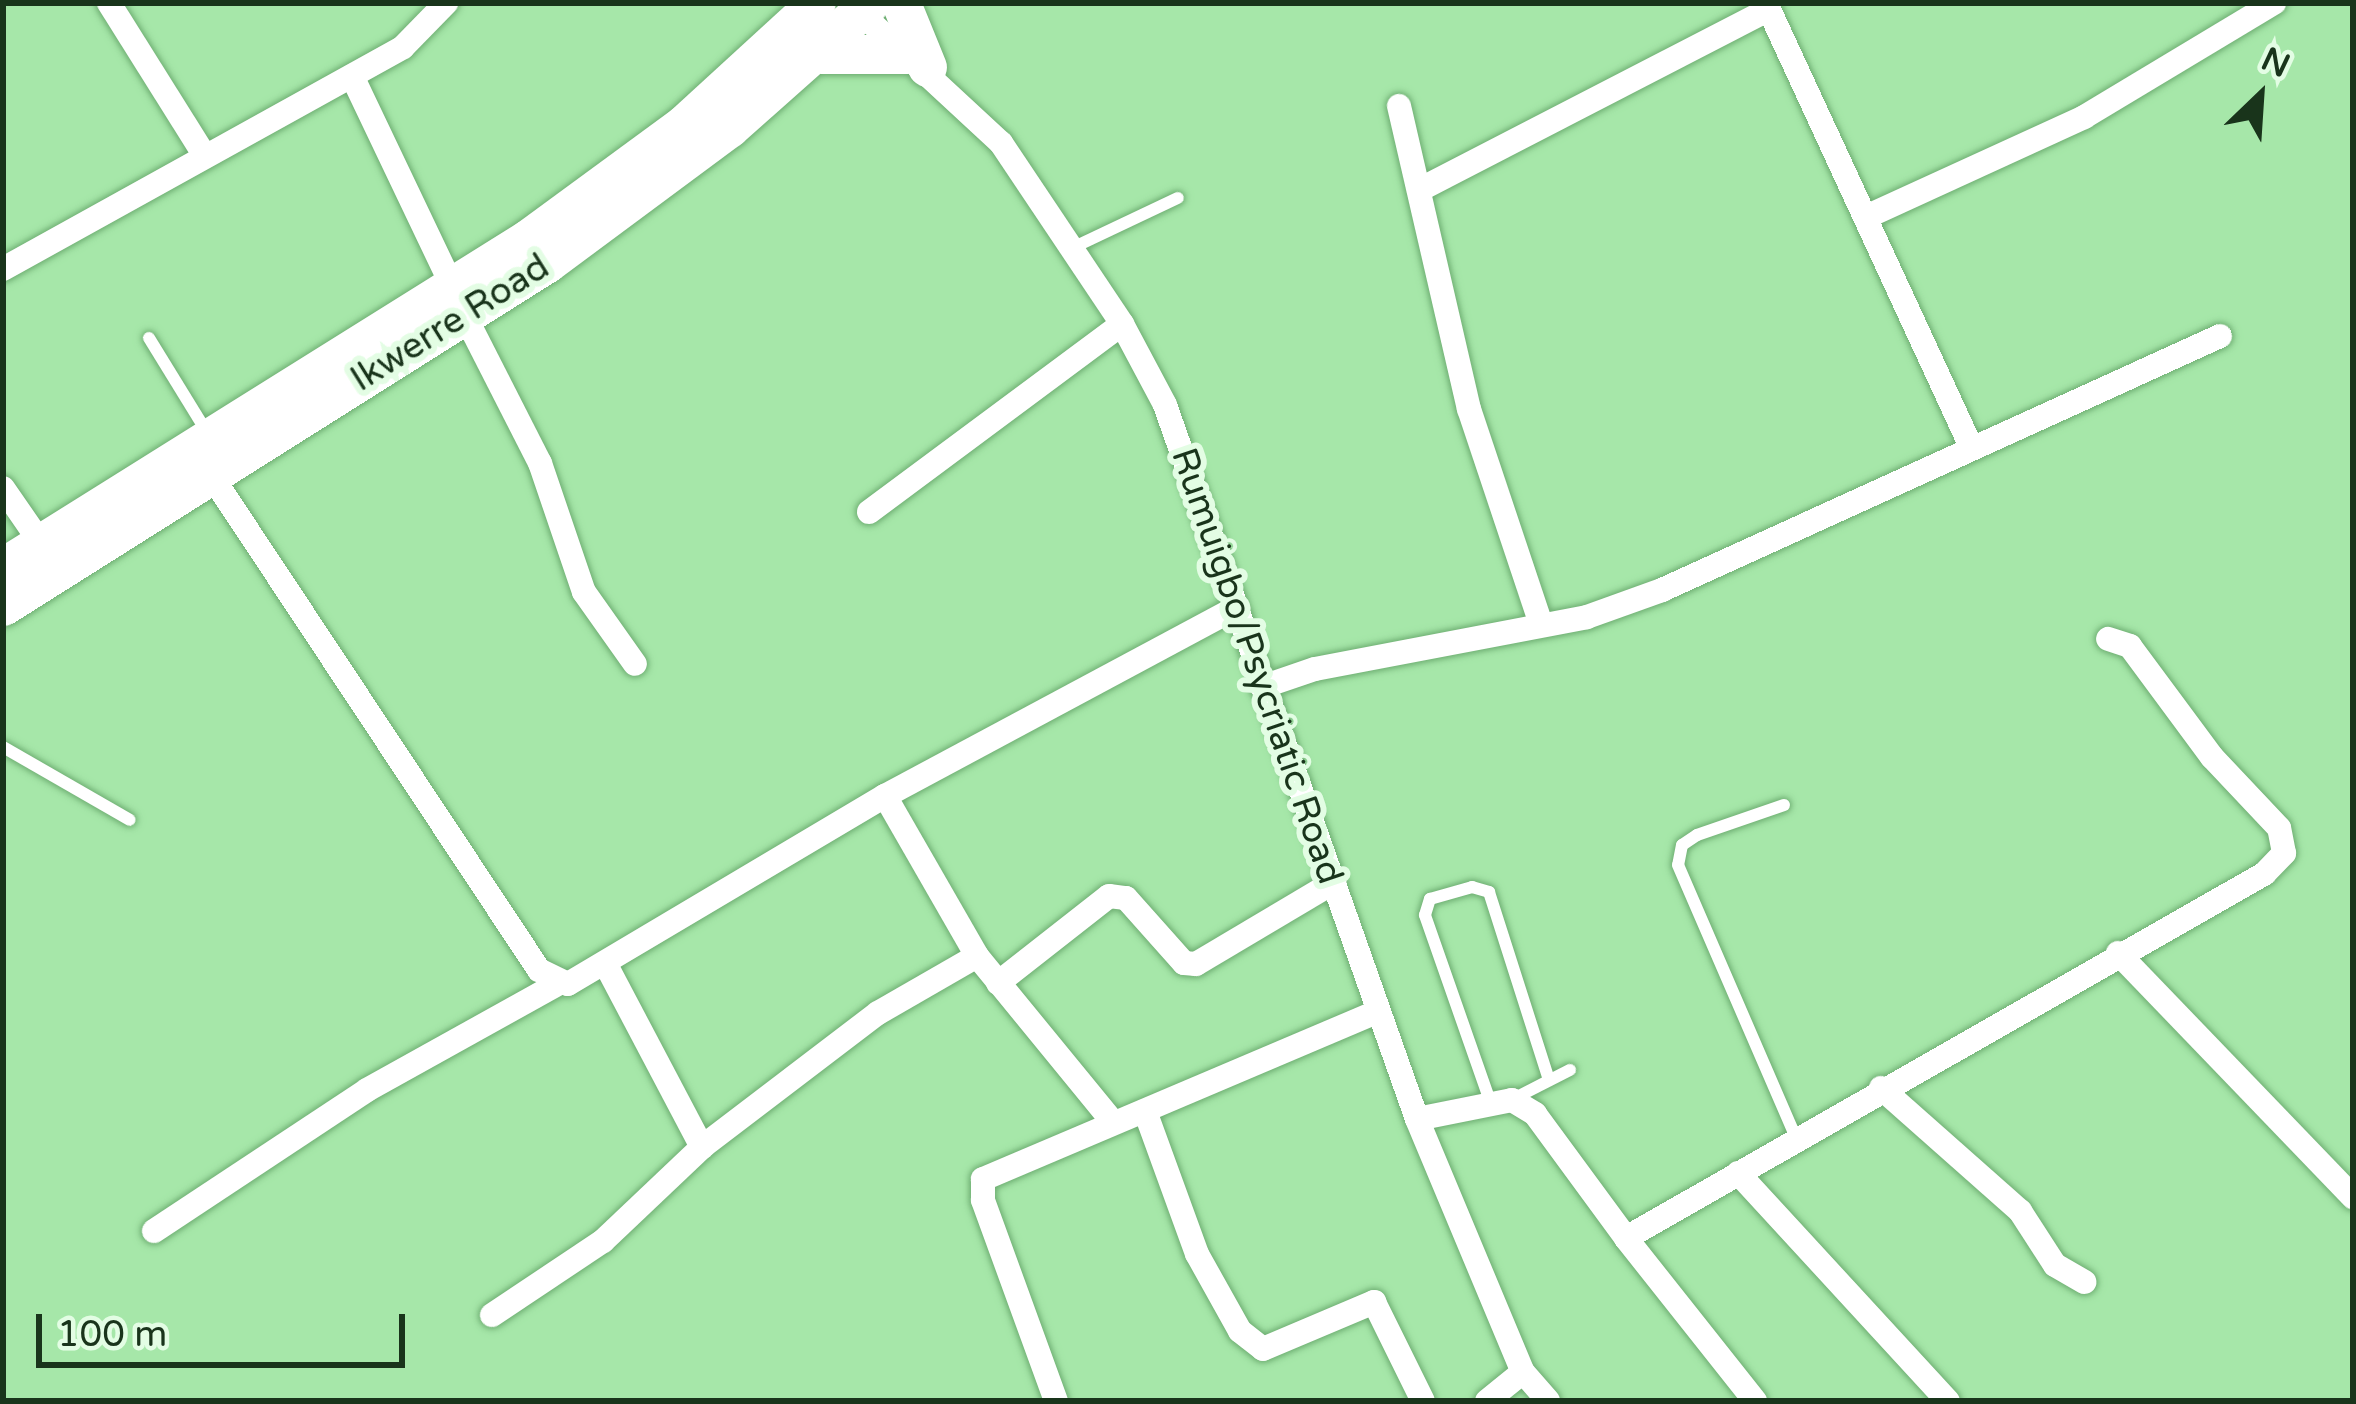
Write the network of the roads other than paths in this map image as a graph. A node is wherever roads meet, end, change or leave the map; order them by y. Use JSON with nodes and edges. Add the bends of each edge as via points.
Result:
{"nodes":[{"id":1,"x":110,"y":3,"type":"edge"},
{"id":2,"x":446,"y":3,"type":"edge"},
{"id":3,"x":816,"y":3,"type":"edge"},
{"id":4,"x":901,"y":3,"type":"edge"},
{"id":5,"x":2274,"y":3,"type":"edge"},
{"id":6,"x":860,"y":6,"type":"edge"},
{"id":7,"x":1766,"y":7,"type":"edge"},
{"id":8,"x":821,"y":54,"type":"junction"},
{"id":9,"x":917,"y":60,"type":"junction"},
{"id":10,"x":352,"y":76,"type":"junction"},
{"id":11,"x":1399,"y":106,"type":"dead end"},
{"id":12,"x":202,"y":153,"type":"junction"},
{"id":13,"x":1419,"y":190,"type":"junction"},
{"id":14,"x":1178,"y":198,"type":"dead end"},
{"id":15,"x":1866,"y":217,"type":"junction"},
{"id":16,"x":1071,"y":249,"type":"junction"},
{"id":17,"x":3,"y":268,"type":"edge"},
{"id":18,"x":459,"y":302,"type":"junction"},
{"id":19,"x":1122,"y":324,"type":"junction"},
{"id":20,"x":2220,"y":336,"type":"dead end"},
{"id":21,"x":148,"y":338,"type":"dead end"},
{"id":22,"x":1972,"y":448,"type":"junction"},
{"id":23,"x":212,"y":457,"type":"junction"},
{"id":24,"x":3,"y":488,"type":"edge"},
{"id":25,"x":868,"y":512,"type":"dead end"},
{"id":26,"x":41,"y":544,"type":"junction"},
{"id":27,"x":3,"y":567,"type":"edge"},
{"id":28,"x":3,"y":606,"type":"edge"},
{"id":29,"x":1236,"y":608,"type":"junction"},
{"id":30,"x":1541,"y":624,"type":"junction"},
{"id":31,"x":2108,"y":639,"type":"dead end"},
{"id":32,"x":635,"y":664,"type":"dead end"},
{"id":33,"x":1262,"y":687,"type":"junction"},
{"id":34,"x":3,"y":747,"type":"edge"},
{"id":35,"x":885,"y":796,"type":"junction"},
{"id":36,"x":1784,"y":805,"type":"dead end"},
{"id":37,"x":130,"y":820,"type":"dead end"},
{"id":38,"x":1334,"y":882,"type":"junction"},
{"id":39,"x":2118,"y":953,"type":"junction"},
{"id":40,"x":977,"y":956,"type":"junction"},
{"id":41,"x":606,"y":964,"type":"junction"},
{"id":42,"x":998,"y":982,"type":"junction"},
{"id":43,"x":560,"y":983,"type":"junction"},
{"id":44,"x":1378,"y":1011,"type":"junction"},
{"id":45,"x":1570,"y":1070,"type":"dead end"},
{"id":46,"x":1549,"y":1080,"type":"junction"},
{"id":47,"x":1881,"y":1088,"type":"junction"},
{"id":48,"x":1501,"y":1101,"type":"junction"},
{"id":49,"x":1145,"y":1112,"type":"junction"},
{"id":50,"x":1417,"y":1119,"type":"junction"},
{"id":51,"x":1113,"y":1122,"type":"junction"},
{"id":52,"x":1796,"y":1138,"type":"junction"},
{"id":53,"x":702,"y":1147,"type":"junction"},
{"id":54,"x":1738,"y":1173,"type":"junction"},
{"id":55,"x":2353,"y":1198,"type":"edge"},
{"id":56,"x":154,"y":1231,"type":"dead end"},
{"id":57,"x":1627,"y":1238,"type":"junction"},
{"id":58,"x":2084,"y":1282,"type":"dead end"},
{"id":59,"x":492,"y":1315,"type":"dead end"},
{"id":60,"x":1523,"y":1372,"type":"junction"},
{"id":61,"x":1056,"y":1401,"type":"edge"},
{"id":62,"x":1423,"y":1401,"type":"edge"},
{"id":63,"x":1487,"y":1401,"type":"edge"},
{"id":64,"x":1548,"y":1401,"type":"edge"},
{"id":65,"x":1755,"y":1401,"type":"edge"},
{"id":66,"x":1948,"y":1401,"type":"edge"}],
"edges":[{"from":1,"to":12,"type":"street"},
{"from":2,"to":10,"type":"street","via":[[403,47]]},
{"from":3,"to":18,"type":"main road","name":"Ikwerre Road","via":[[683,125]]},
{"from":4,"to":9,"type":"main road"},
{"from":5,"to":15,"type":"street","via":[[2084,117]]},
{"from":6,"to":8,"type":"main road","name":"Ikwerre Road"},
{"from":6,"to":9,"type":"street","name":"Rumuigbo/Psycriatic Road"},
{"from":7,"to":13,"type":"street"},
{"from":7,"to":15,"type":"street"},
{"from":8,"to":9,"type":"main road"},
{"from":8,"to":18,"type":"main road","name":"Ikwerre Road","via":[[640,196]]},
{"from":9,"to":16,"type":"street","name":"Rumuigbo/Psycriatic Road","via":[[1001,142]]},
{"from":10,"to":12,"type":"street"},
{"from":10,"to":18,"type":"street"},
{"from":11,"to":13,"type":"street"},
{"from":12,"to":17,"type":"street"},
{"from":13,"to":30,"type":"street","via":[[1469,409]]},
{"from":14,"to":16,"type":"lane"},
{"from":15,"to":22,"type":"street"},
{"from":16,"to":19,"type":"street","name":"Rumuigbo/Psycriatic Road"},
{"from":18,"to":23,"type":"main road","name":"Ikwerre Road"},
{"from":18,"to":32,"type":"street","via":[[540,463],[584,592]]},
{"from":19,"to":25,"type":"street"},
{"from":19,"to":29,"type":"street","name":"Rumuigbo/Psycriatic Road","via":[[1165,405]]},
{"from":20,"to":22,"type":"street"},
{"from":21,"to":23,"type":"lane"},
{"from":22,"to":30,"type":"street","via":[[1662,590]]},
{"from":23,"to":26,"type":"main road","name":"Ikwerre Road"},
{"from":23,"to":28,"type":"main road","name":"Ikwerre Road"},
{"from":23,"to":43,"type":"street","via":[[412,788],[538,970]]},
{"from":24,"to":26,"type":"street"},
{"from":26,"to":27,"type":"main road","name":"Ikwerre Road"},
{"from":29,"to":33,"type":"street","name":"Rumuigbo/Psycriatic Road"},
{"from":29,"to":35,"type":"street"},
{"from":30,"to":33,"type":"street"},
{"from":31,"to":39,"type":"street","via":[[2130,646],[2286,842],[2264,874]]},
{"from":33,"to":38,"type":"street","name":"Rumuigbo/Psycriatic Road"},
{"from":34,"to":37,"type":"lane"},
{"from":35,"to":40,"type":"street"},
{"from":35,"to":41,"type":"street"},
{"from":36,"to":52,"type":"lane","via":[[1697,835],[1682,845],[1678,865]]},
{"from":38,"to":42,"type":"street","via":[[1196,964],[1184,963],[1126,898],[1109,896]]},
{"from":38,"to":44,"type":"street","name":"Rumuigbo/Psycriatic Road"},
{"from":39,"to":47,"type":"street"},
{"from":39,"to":55,"type":"street"},
{"from":40,"to":42,"type":"street"},
{"from":40,"to":53,"type":"street","via":[[878,1013]]},
{"from":41,"to":43,"type":"street","via":[[577,984]]},
{"from":41,"to":53,"type":"street"},
{"from":42,"to":51,"type":"street"},
{"from":43,"to":56,"type":"street","via":[[368,1090]]},
{"from":44,"to":49,"type":"street"},
{"from":44,"to":50,"type":"street","name":"Rumuigbo/Psycriatic Road"},
{"from":45,"to":46,"type":"lane"},
{"from":46,"to":48,"type":"lane"},
{"from":46,"to":48,"type":"lane","via":[[1489,892],[1472,886],[1430,899],[1425,916]]},
{"from":47,"to":52,"type":"street"},
{"from":47,"to":58,"type":"street","via":[[2020,1211],[2055,1265]]},
{"from":48,"to":50,"type":"street"},
{"from":48,"to":57,"type":"street","via":[[1535,1114]]},
{"from":49,"to":51,"type":"street"},
{"from":49,"to":62,"type":"street","via":[[1197,1254],[1240,1331],[1263,1349],[1374,1302]]},
{"from":50,"to":60,"type":"street","name":"Rumuigbo/Psycriatic Road"},
{"from":51,"to":61,"type":"street","via":[[983,1179],[983,1200]]},
{"from":52,"to":54,"type":"street"},
{"from":53,"to":59,"type":"street","via":[[603,1241]]},
{"from":54,"to":57,"type":"street"},
{"from":54,"to":66,"type":"street"},
{"from":57,"to":65,"type":"street"},
{"from":60,"to":63,"type":"street"},
{"from":60,"to":64,"type":"street","name":"Rumuigbo/Psycriatic Road"}]}
